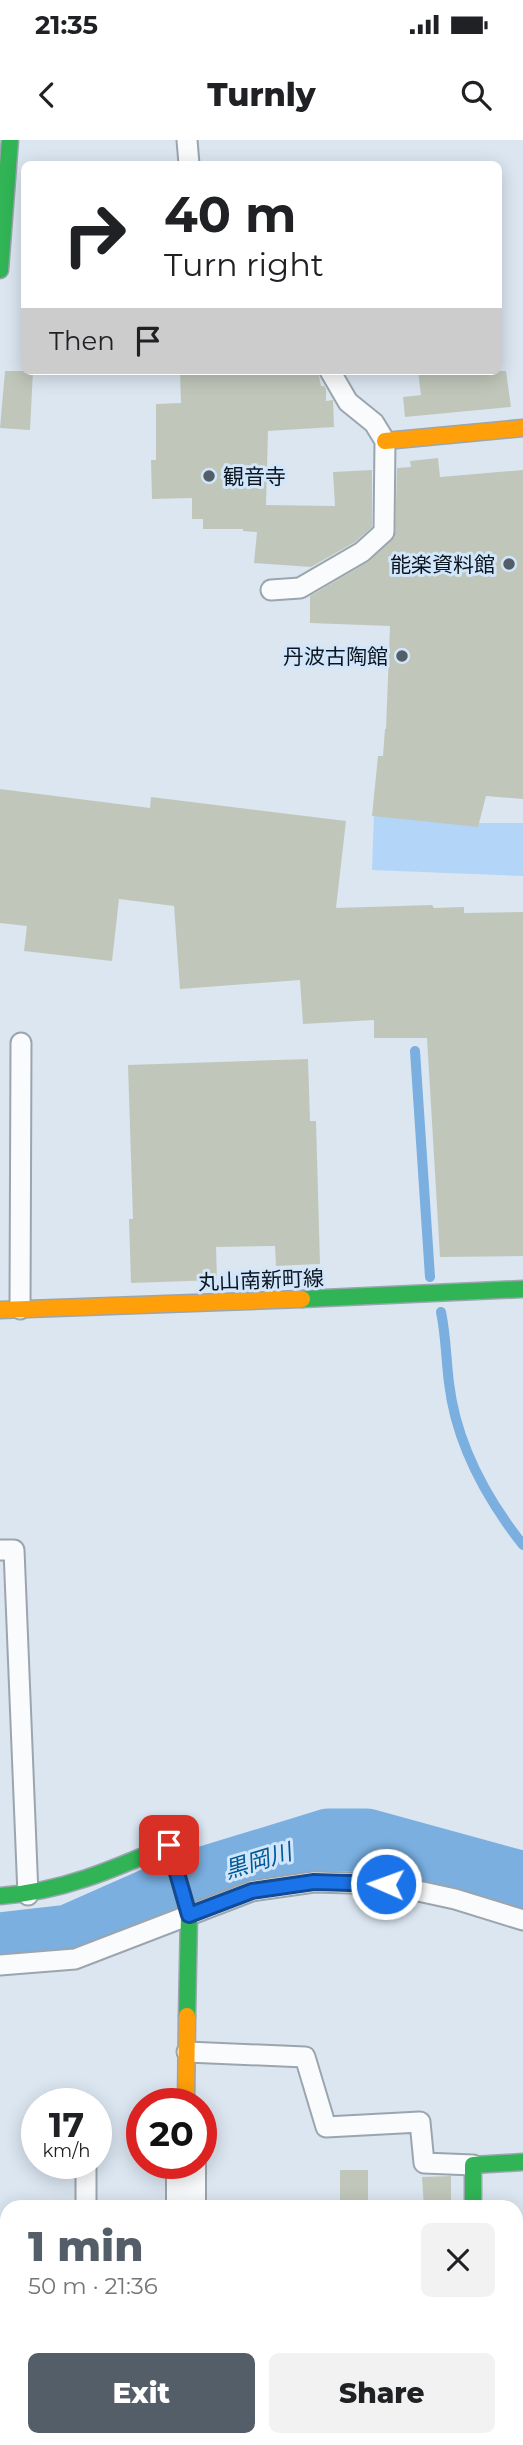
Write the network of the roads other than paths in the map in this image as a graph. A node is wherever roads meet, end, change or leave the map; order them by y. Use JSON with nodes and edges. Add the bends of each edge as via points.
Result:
{"nodes":[{"id":1,"x":10,"y":140,"type":"edge"},
{"id":2,"x":187,"y":140,"type":"edge"},
{"id":3,"x":189,"y":161,"type":"edge"},
{"id":4,"x":0,"y":270,"type":"edge"},
{"id":5,"x":332,"y":375,"type":"edge"},
{"id":6,"x":523,"y":428,"type":"edge"},
{"id":7,"x":384,"y":441,"type":"junction"},
{"id":8,"x":271,"y":590,"type":"dead end"},
{"id":9,"x":22,"y":1043,"type":"dead end"},
{"id":10,"x":523,"y":1289,"type":"edge"},
{"id":11,"x":20,"y":1309,"type":"junction"},
{"id":12,"x":0,"y":1310,"type":"edge"},
{"id":13,"x":0,"y":1550,"type":"edge"},
{"id":14,"x":28,"y":1895,"type":"junction"},
{"id":15,"x":0,"y":1896,"type":"edge"},
{"id":16,"x":188,"y":1910,"type":"junction"},
{"id":17,"x":523,"y":1920,"type":"edge"},
{"id":18,"x":0,"y":1965,"type":"edge"},
{"id":19,"x":187,"y":2052,"type":"junction"},
{"id":20,"x":186,"y":2088,"type":"edge"},
{"id":21,"x":523,"y":2162,"type":"edge"},
{"id":22,"x":473,"y":2165,"type":"junction"},
{"id":23,"x":86,"y":2179,"type":"edge"},
{"id":24,"x":186,"y":2179,"type":"edge"},
{"id":25,"x":86,"y":2200,"type":"edge"},
{"id":26,"x":186,"y":2200,"type":"edge"},
{"id":27,"x":473,"y":2200,"type":"edge"}],
"edges":[{"from":1,"to":4,"type":"street"},
{"from":2,"to":3,"type":"lane"},
{"from":5,"to":7,"type":"lane","via":[[348,402],[374,423]]},
{"from":6,"to":7,"type":"street"},
{"from":7,"to":8,"type":"lane","via":[[384,532],[362,552],[300,588]]},
{"from":9,"to":11,"type":"lane"},
{"from":10,"to":11,"type":"street","name":"丸山南新町線"},
{"from":11,"to":12,"type":"street","name":"丸山南新町線"},
{"from":13,"to":14,"type":"lane","via":[[14,1550]]},
{"from":14,"to":15,"type":"street"},
{"from":14,"to":16,"type":"street","via":[[98,1876],[169,1845]]},
{"from":16,"to":17,"type":"lane","via":[[252,1891],[314,1882],[386,1884]]},
{"from":16,"to":18,"type":"lane","via":[[75,1959]]},
{"from":16,"to":19,"type":"street"},
{"from":19,"to":20,"type":"street"},
{"from":19,"to":22,"type":"lane","via":[[305,2057],[326,2127],[420,2122],[424,2163]]},
{"from":21,"to":22,"type":"street"},
{"from":22,"to":27,"type":"street"},
{"from":23,"to":25,"type":"lane"},
{"from":24,"to":26,"type":"street"}]}
